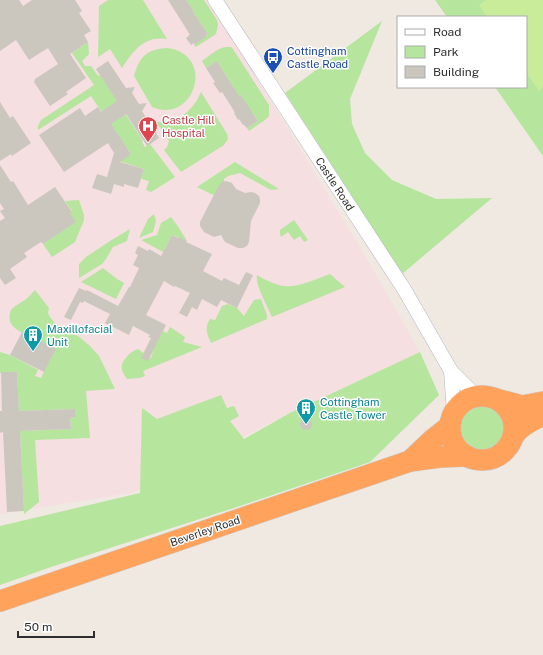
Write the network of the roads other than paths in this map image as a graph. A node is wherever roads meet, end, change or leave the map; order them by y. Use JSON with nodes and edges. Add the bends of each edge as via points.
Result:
{"nodes":[{"id":1,"x":215,"y":0,"type":"edge"},
{"id":2,"x":451,"y":371,"type":"junction"},
{"id":3,"x":486,"y":398,"type":"junction"},
{"id":4,"x":543,"y":402,"type":"edge"},
{"id":5,"x":543,"y":415,"type":"edge"},
{"id":6,"x":452,"y":420,"type":"junction"},
{"id":7,"x":513,"y":437,"type":"junction"},
{"id":8,"x":467,"y":456,"type":"junction"},
{"id":9,"x":410,"y":461,"type":"junction"},
{"id":10,"x":0,"y":600,"type":"edge"}],
"edges":[{"from":1,"to":2,"type":"street","name":"Castle Road","via":[[404,289]]},
{"from":2,"to":3,"type":"street","name":"Castle Road"},
{"from":2,"to":6,"type":"street","name":"Castle Road"},
{"from":3,"to":4,"type":"highway","via":[[522,406]]},
{"from":3,"to":6,"type":"highway","via":[[468,400],[460,406]]},
{"from":3,"to":7,"type":"highway","via":[[503,404],[509,411],[513,419]]},
{"from":5,"to":7,"type":"highway","via":[[529,422]]},
{"from":6,"to":8,"type":"highway","via":[[451,435],[454,443]]},
{"from":6,"to":9,"type":"highway","name":"Beverley Road"},
{"from":7,"to":8,"type":"highway","via":[[503,453],[494,458],[475,460]]},
{"from":8,"to":9,"type":"highway","name":"Beverley Road"},
{"from":9,"to":10,"type":"highway","name":"Beverley Road"}]}
